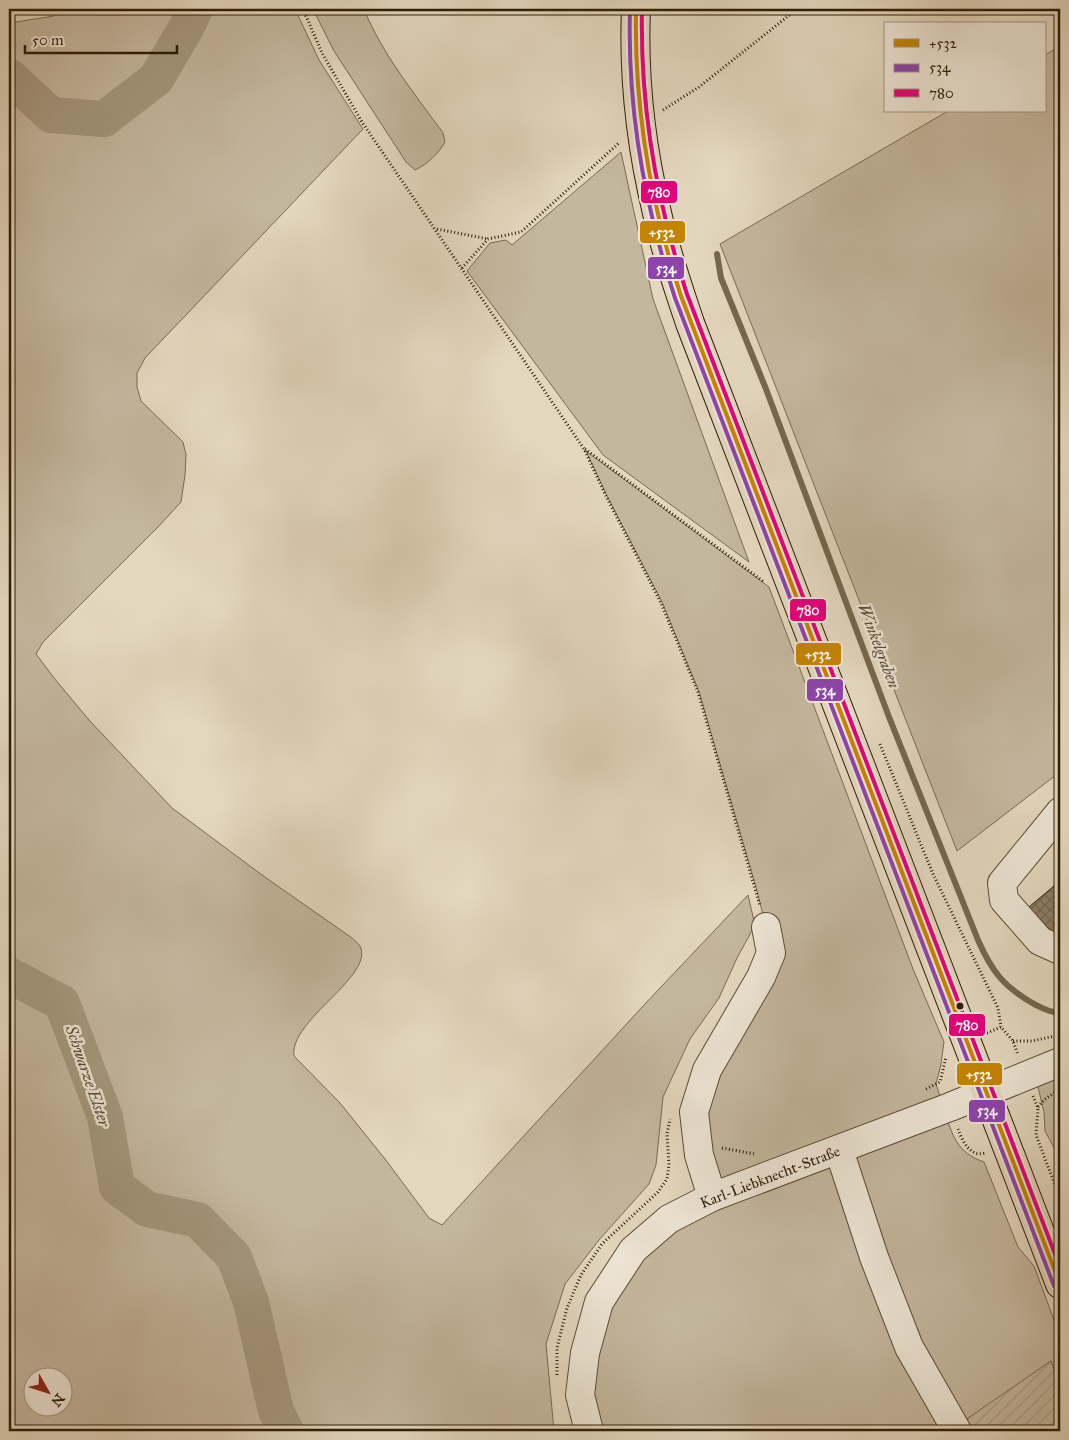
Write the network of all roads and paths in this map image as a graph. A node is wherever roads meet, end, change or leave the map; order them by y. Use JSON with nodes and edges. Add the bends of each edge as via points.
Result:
{"nodes":[{"id":1,"x":303,"y":9,"type":"edge"},
{"id":2,"x":636,"y":9,"type":"edge"},
{"id":3,"x":797,"y":9,"type":"edge"},
{"id":4,"x":640,"y":124,"type":"junction"},
{"id":5,"x":436,"y":229,"type":"junction"},
{"id":6,"x":488,"y":239,"type":"junction"},
{"id":7,"x":462,"y":268,"type":"junction"},
{"id":8,"x":584,"y":449,"type":"junction"},
{"id":9,"x":770,"y":586,"type":"dead end"},
{"id":10,"x":878,"y":740,"type":"dead end"},
{"id":11,"x":1060,"y":812,"type":"edge"},
{"id":12,"x":1060,"y":835,"type":"edge"},
{"id":13,"x":1002,"y":883,"type":"junction"},
{"id":14,"x":766,"y":927,"type":"joint"},
{"id":15,"x":1060,"y":950,"type":"edge"},
{"id":16,"x":1001,"y":1027,"type":"dead end"},
{"id":17,"x":1060,"y":1035,"type":"edge"},
{"id":18,"x":1013,"y":1041,"type":"dead end"},
{"id":19,"x":947,"y":1049,"type":"dead end"},
{"id":20,"x":1060,"y":1062,"type":"edge"},
{"id":21,"x":1026,"y":1077,"type":"junction"},
{"id":22,"x":925,"y":1089,"type":"dead end"},
{"id":23,"x":1060,"y":1089,"type":"edge"},
{"id":24,"x":986,"y":1092,"type":"junction"},
{"id":25,"x":1038,"y":1108,"type":"junction"},
{"id":26,"x":670,"y":1116,"type":"dead end"},
{"id":27,"x":839,"y":1150,"type":"junction"},
{"id":28,"x":699,"y":1155,"type":"junction"},
{"id":29,"x":758,"y":1155,"type":"dead end"},
{"id":30,"x":669,"y":1165,"type":"junction"},
{"id":31,"x":712,"y":1197,"type":"junction"},
{"id":32,"x":1060,"y":1198,"type":"edge"},
{"id":33,"x":1060,"y":1284,"type":"edge"},
{"id":34,"x":557,"y":1383,"type":"dead end"},
{"id":35,"x":589,"y":1431,"type":"edge"},
{"id":36,"x":957,"y":1431,"type":"edge"}],
"edges":[{"from":1,"to":5,"type":"path","via":[[322,53],[362,122]]},
{"from":2,"to":4,"type":"main road"},
{"from":3,"to":4,"type":"path","via":[[700,87]]},
{"from":4,"to":6,"type":"path","via":[[521,232]]},
{"from":4,"to":24,"type":"main road","via":[[657,214],[690,323]]},
{"from":5,"to":6,"type":"path"},
{"from":5,"to":7,"type":"path"},
{"from":6,"to":7,"type":"path"},
{"from":7,"to":8,"type":"path"},
{"from":8,"to":9,"type":"path"},
{"from":8,"to":14,"type":"path","via":[[661,603],[698,692]]},
{"from":10,"to":16,"type":"path","via":[[933,874],[998,1008]]},
{"from":11,"to":13,"type":"street"},
{"from":12,"to":13,"type":"street"},
{"from":13,"to":15,"type":"street","via":[[1004,900],[1040,941]]},
{"from":14,"to":28,"type":"street","via":[[771,952],[768,961],[707,1070],[694,1112]]},
{"from":17,"to":18,"type":"path"},
{"from":19,"to":22,"type":"path","via":[[940,1082]]},
{"from":20,"to":21,"type":"street","name":"Karl-Liebknecht-Straße"},
{"from":21,"to":24,"type":"street","name":"Karl-Liebknecht-Straße"},
{"from":21,"to":25,"type":"path"},
{"from":23,"to":25,"type":"path"},
{"from":24,"to":27,"type":"street","name":"Karl-Liebknecht-Straße"},
{"from":24,"to":33,"type":"main road"},
{"from":25,"to":32,"type":"path","via":[[1036,1135]]},
{"from":26,"to":30,"type":"path","via":[[667,1134]]},
{"from":27,"to":31,"type":"street","name":"Karl-Liebknecht-Straße"},
{"from":27,"to":36,"type":"street","via":[[874,1258],[909,1347]]},
{"from":28,"to":29,"type":"path","via":[[722,1148]]},
{"from":28,"to":30,"type":"path"},
{"from":28,"to":31,"type":"street"},
{"from":30,"to":34,"type":"path","via":[[667,1179],[658,1192],[602,1244],[581,1275],[567,1308],[557,1348]]},
{"from":31,"to":35,"type":"street","name":"Karl-Liebknecht-Straße","via":[[669,1220],[633,1250],[599,1302],[585,1353],[580,1394]]}]}
